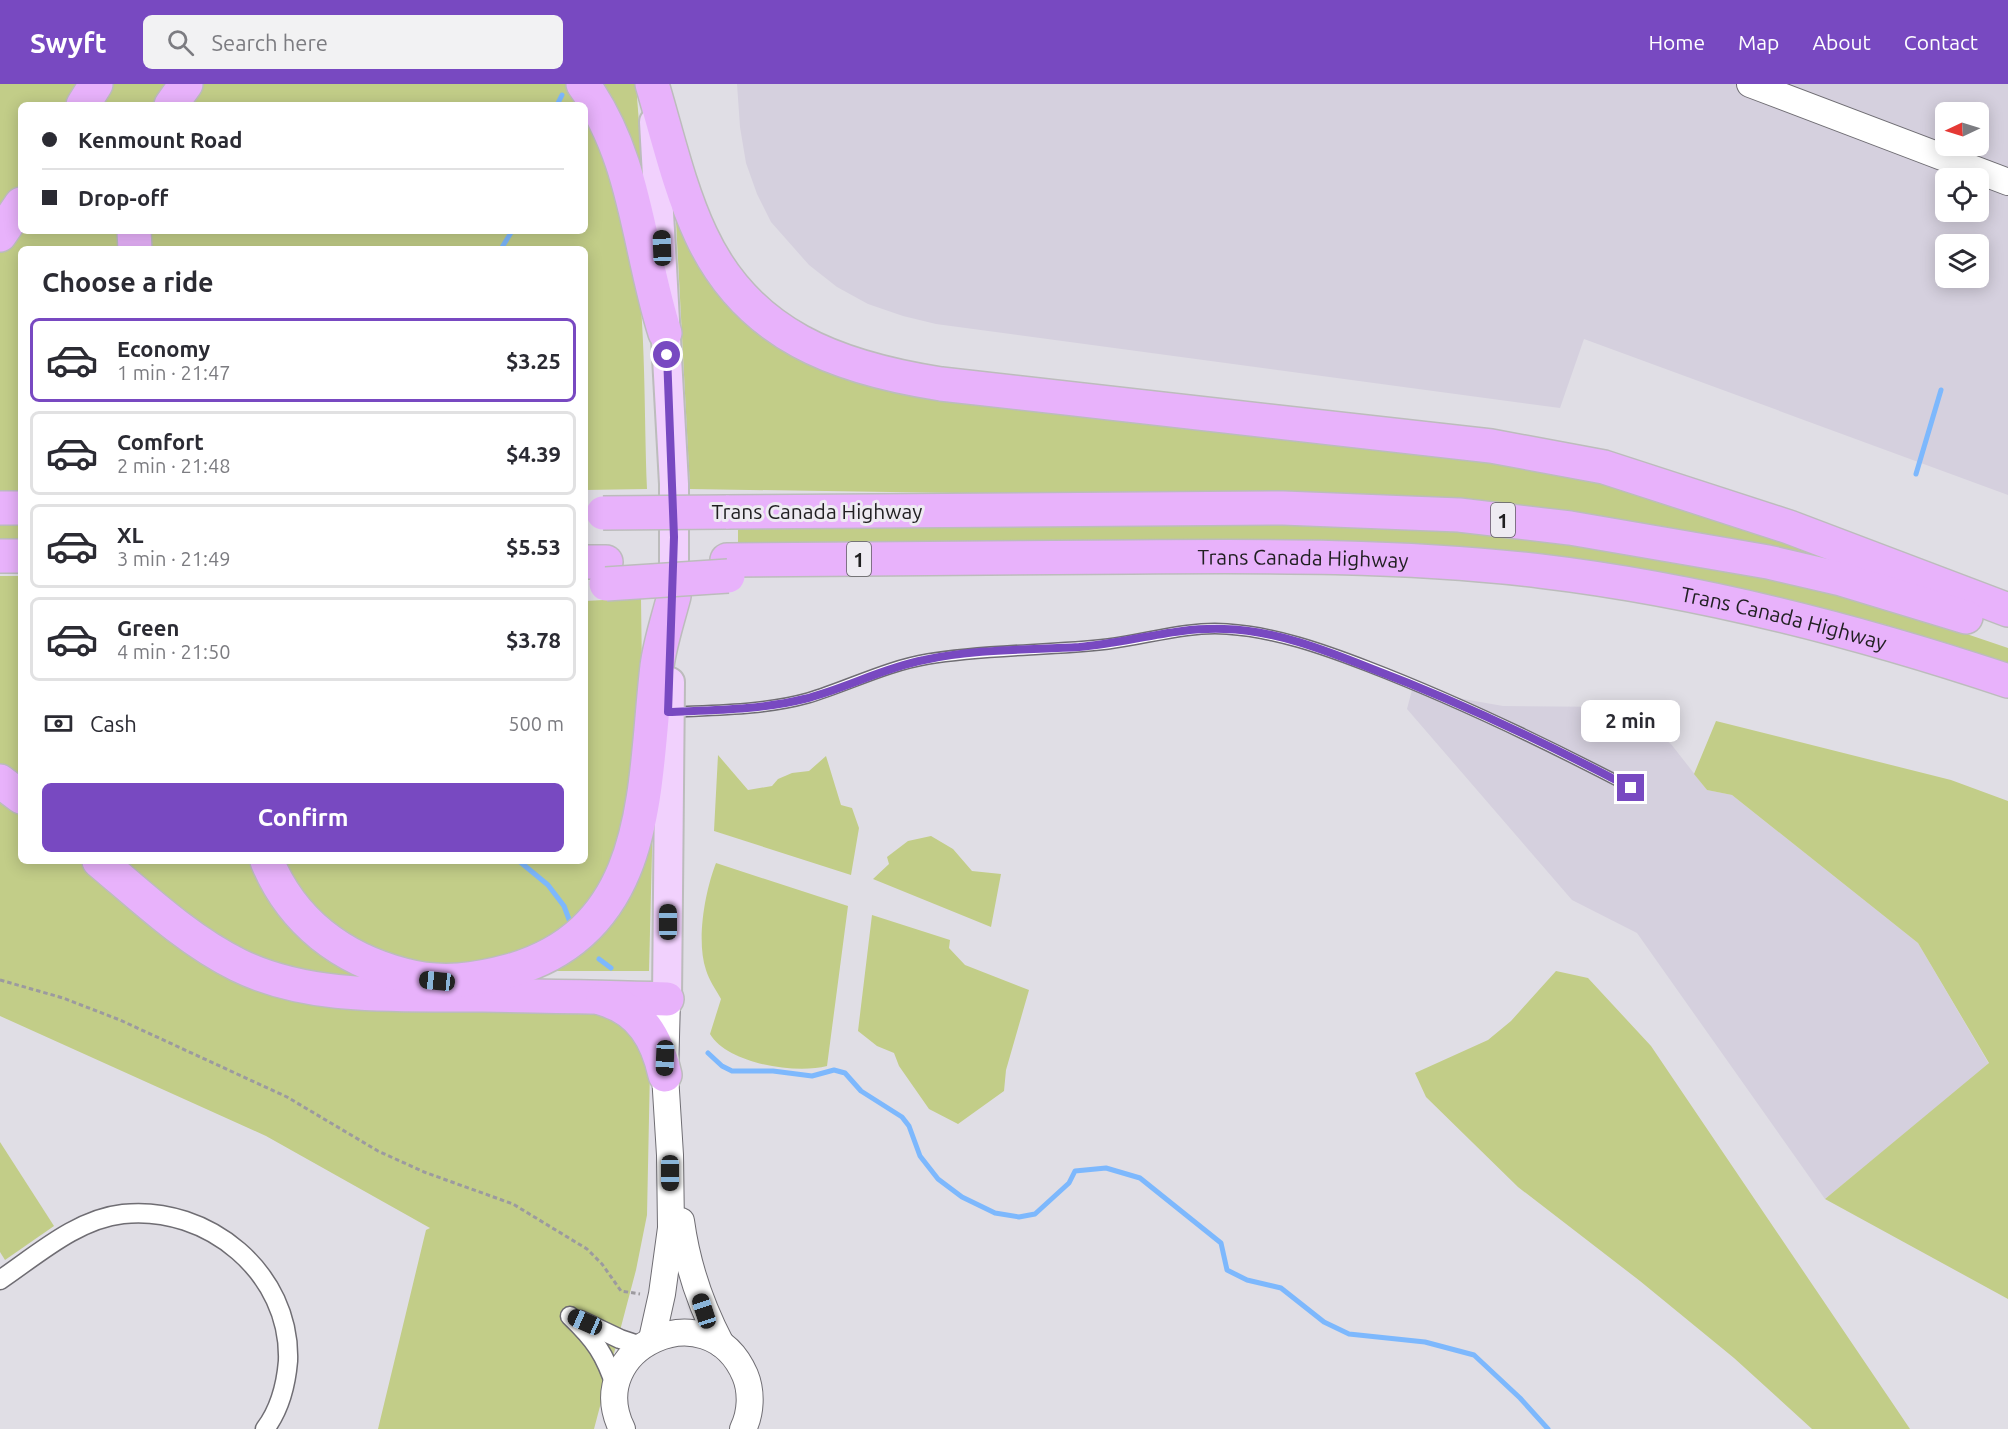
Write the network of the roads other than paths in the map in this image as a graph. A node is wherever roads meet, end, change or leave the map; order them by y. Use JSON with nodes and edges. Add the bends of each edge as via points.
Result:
{"nodes":[{"id":1,"x":96,"y":84,"type":"edge"},
{"id":2,"x":186,"y":84,"type":"edge"},
{"id":3,"x":583,"y":84,"type":"edge"},
{"id":4,"x":651,"y":84,"type":"edge"},
{"id":5,"x":1750,"y":84,"type":"edge"},
{"id":6,"x":85,"y":102,"type":"edge"},
{"id":7,"x":173,"y":102,"type":"edge"},
{"id":8,"x":2008,"y":183,"type":"edge"},
{"id":9,"x":18,"y":208,"type":"edge"},
{"id":10,"x":0,"y":235,"type":"edge"},
{"id":11,"x":665,"y":333,"type":"junction"},
{"id":12,"x":0,"y":508,"type":"edge"},
{"id":13,"x":18,"y":508,"type":"edge"},
{"id":14,"x":591,"y":512,"type":"edge"},
{"id":15,"x":0,"y":556,"type":"edge"},
{"id":16,"x":18,"y":556,"type":"edge"},
{"id":17,"x":596,"y":573,"type":"edge"},
{"id":18,"x":674,"y":596,"type":"junction"},
{"id":19,"x":2008,"y":610,"type":"edge"},
{"id":20,"x":2008,"y":631,"type":"edge"},
{"id":21,"x":2008,"y":681,"type":"edge"},
{"id":22,"x":668,"y":712,"type":"junction"},
{"id":23,"x":0,"y":781,"type":"edge"},
{"id":24,"x":1631,"y":788,"type":"dead end"},
{"id":25,"x":18,"y":795,"type":"edge"},
{"id":26,"x":103,"y":864,"type":"edge"},
{"id":27,"x":269,"y":864,"type":"edge"},
{"id":28,"x":450,"y":982,"type":"junction"},
{"id":29,"x":667,"y":992,"type":"junction"},
{"id":30,"x":596,"y":997,"type":"junction"},
{"id":31,"x":665,"y":1075,"type":"junction"},
{"id":32,"x":670,"y":1155,"type":"junction"},
{"id":33,"x":0,"y":1280,"type":"edge"},
{"id":34,"x":647,"y":1343,"type":"junction"},
{"id":35,"x":721,"y":1344,"type":"junction"},
{"id":36,"x":616,"y":1388,"type":"junction"},
{"id":37,"x":617,"y":1424,"type":"edge"},
{"id":38,"x":265,"y":1429,"type":"edge"},
{"id":39,"x":742,"y":1429,"type":"edge"}],
"edges":[{"from":1,"to":6,"type":"highway"},
{"from":2,"to":7,"type":"highway"},
{"from":3,"to":11,"type":"highway","via":[[607,125],[632,191],[652,291]]},
{"from":4,"to":11,"type":"main road"},
{"from":4,"to":19,"type":"highway","via":[[695,221],[714,260],[761,315],[796,340],[833,359],[941,384],[1447,441],[1604,467],[1789,527]]},
{"from":5,"to":8,"type":"main road"},
{"from":9,"to":10,"type":"highway"},
{"from":11,"to":18,"type":"main road","via":[[674,484]]},
{"from":12,"to":13,"type":"highway"},
{"from":14,"to":20,"type":"highway","name":"Trans Canada Highway","number":"1","bridge":true,"via":[[1283,508],[1459,515],[1570,528],[1768,562],[1841,579]]},
{"from":15,"to":16,"type":"highway"},
{"from":17,"to":21,"type":"highway","name":"Trans Canada Highway","number":"1","via":[[991,558],[1304,556],[1459,564],[1620,582],[1774,612],[1851,631]]},
{"from":18,"to":22,"type":"main road"},
{"from":18,"to":28,"type":"highway","via":[[658,663],[644,804],[633,849],[615,890],[590,922],[545,957],[498,974]]},
{"from":22,"to":24,"type":"lane","via":[[790,702],[899,666],[946,656],[1228,629],[1336,654],[1410,682],[1537,739]]},
{"from":22,"to":29,"type":"main road"},
{"from":23,"to":25,"type":"highway"},
{"from":26,"to":30,"type":"highway","via":[[213,950],[237,965],[276,980],[317,988],[398,994]]},
{"from":27,"to":28,"type":"highway","via":[[301,917],[342,951],[386,970]]},
{"from":28,"to":29,"type":"highway"},
{"from":29,"to":30,"type":"highway"},
{"from":29,"to":31,"type":"main road"},
{"from":30,"to":31,"type":"highway","via":[[626,1008],[645,1025]]},
{"from":31,"to":32,"type":"main road"},
{"from":32,"to":34,"type":"main road","via":[[671,1228],[662,1294]]},
{"from":32,"to":35,"type":"main road","via":[[685,1254],[704,1311]]},
{"from":33,"to":38,"type":"street","via":[[78,1228],[100,1218],[148,1213],[201,1226],[224,1239],[255,1267],[268,1283],[283,1319],[287,1378],[280,1403]]},
{"from":34,"to":35,"type":"main road","via":[[663,1335],[687,1332]]},
{"from":34,"to":36,"type":"main road","via":[[625,1364]]},
{"from":34,"to":36,"type":"street","via":[[620,1339],[570,1316],[596,1341]]},
{"from":35,"to":39,"type":"main road","via":[[741,1366],[746,1379],[749,1409]]},
{"from":36,"to":37,"type":"main road"}]}
